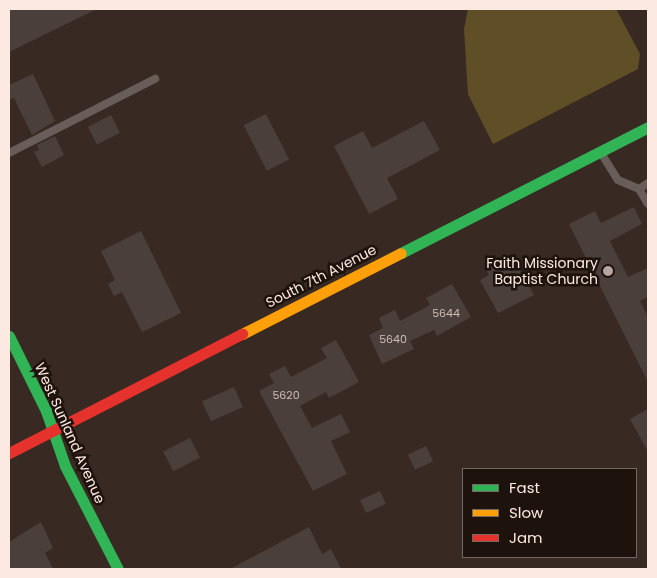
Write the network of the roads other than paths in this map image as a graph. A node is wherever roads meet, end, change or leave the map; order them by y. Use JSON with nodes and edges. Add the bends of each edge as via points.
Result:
{"nodes":[{"id":1,"x":155,"y":79,"type":"dead end"},
{"id":2,"x":648,"y":127,"type":"edge"},
{"id":3,"x":600,"y":151,"type":"junction"},
{"id":4,"x":9,"y":152,"type":"edge"},
{"id":5,"x":9,"y":162,"type":"edge"},
{"id":6,"x":648,"y":183,"type":"edge"},
{"id":7,"x":639,"y":189,"type":"junction"},
{"id":8,"x":648,"y":204,"type":"edge"},
{"id":9,"x":9,"y":336,"type":"edge"},
{"id":10,"x":53,"y":431,"type":"junction"},
{"id":11,"x":9,"y":453,"type":"edge"},
{"id":12,"x":118,"y":569,"type":"edge"}],
"edges":[{"from":1,"to":4,"type":"lane"},
{"from":2,"to":3,"type":"main road","name":"South 7th Avenue"},
{"from":3,"to":7,"type":"lane","via":[[618,180]]},
{"from":3,"to":10,"type":"main road","name":"South 7th Avenue"},
{"from":4,"to":5,"type":"lane"},
{"from":6,"to":7,"type":"lane"},
{"from":7,"to":8,"type":"lane"},
{"from":9,"to":10,"type":"main road","name":"West Sunland Avenue"},
{"from":10,"to":11,"type":"main road","name":"South 7th Avenue"},
{"from":10,"to":12,"type":"main road","name":"West Sunland Avenue","via":[[65,466]]}]}
